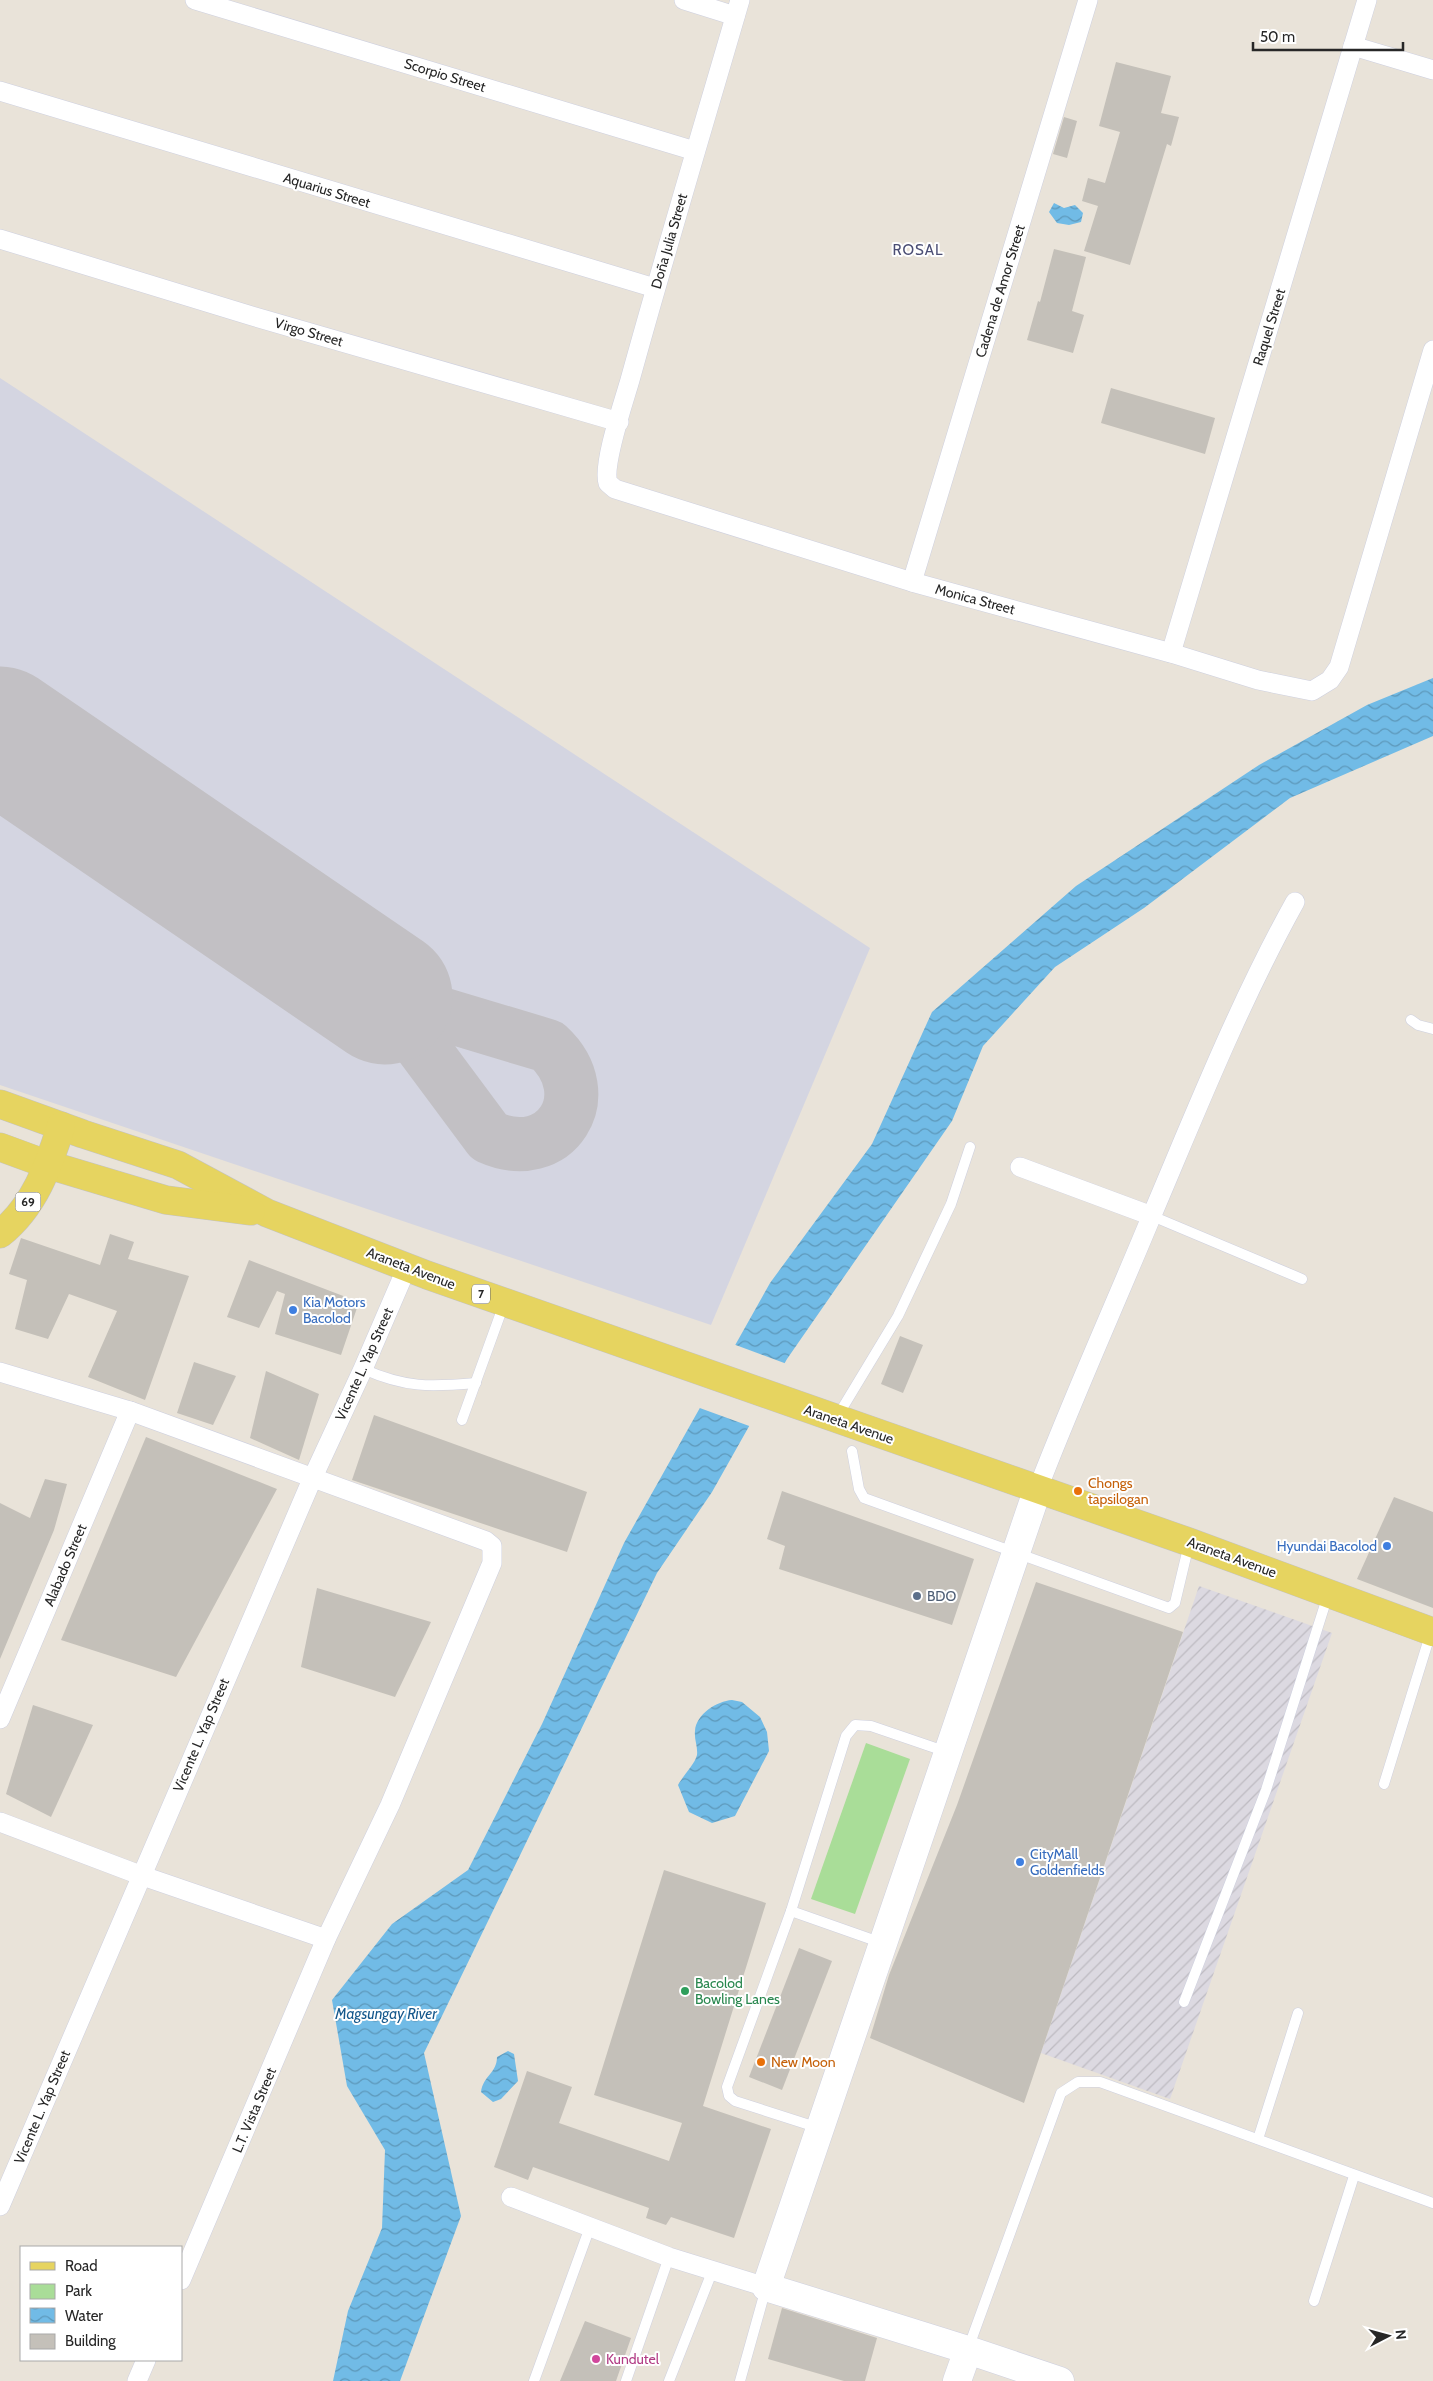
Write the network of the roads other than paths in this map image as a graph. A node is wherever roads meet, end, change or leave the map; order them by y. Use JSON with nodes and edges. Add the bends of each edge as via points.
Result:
{"nodes":[{"id":1,"x":195,"y":0,"type":"edge"},
{"id":2,"x":684,"y":0,"type":"edge"},
{"id":3,"x":1088,"y":0,"type":"edge"},
{"id":4,"x":1367,"y":0,"type":"edge"},
{"id":5,"x":738,"y":8,"type":"edge"},
{"id":6,"x":1353,"y":46,"type":"junction"},
{"id":7,"x":1433,"y":70,"type":"edge"},
{"id":8,"x":0,"y":91,"type":"edge"},
{"id":9,"x":695,"y":152,"type":"junction"},
{"id":10,"x":0,"y":239,"type":"edge"},
{"id":11,"x":655,"y":288,"type":"junction"},
{"id":12,"x":1433,"y":350,"type":"edge"},
{"id":13,"x":619,"y":422,"type":"junction"},
{"id":14,"x":608,"y":483,"type":"joint"},
{"id":15,"x":912,"y":582,"type":"junction"},
{"id":16,"x":1171,"y":653,"type":"junction"},
{"id":17,"x":1295,"y":902,"type":"dead end"},
{"id":18,"x":1411,"y":1020,"type":"dead end"},
{"id":19,"x":1433,"y":1029,"type":"edge"},
{"id":20,"x":7,"y":1106,"type":"edge"},
{"id":21,"x":62,"y":1126,"type":"junction"},
{"id":22,"x":970,"y":1147,"type":"dead end"},
{"id":23,"x":1,"y":1149,"type":"edge"},
{"id":24,"x":49,"y":1165,"type":"junction"},
{"id":25,"x":1020,"y":1166,"type":"dead end"},
{"id":26,"x":267,"y":1213,"type":"junction"},
{"id":27,"x":1152,"y":1216,"type":"junction"},
{"id":28,"x":0,"y":1234,"type":"edge"},
{"id":29,"x":407,"y":1266,"type":"junction"},
{"id":30,"x":1302,"y":1279,"type":"dead end"},
{"id":31,"x":504,"y":1303,"type":"junction"},
{"id":32,"x":363,"y":1369,"type":"junction"},
{"id":33,"x":0,"y":1372,"type":"edge"},
{"id":34,"x":476,"y":1383,"type":"junction"},
{"id":35,"x":130,"y":1411,"type":"junction"},
{"id":36,"x":836,"y":1418,"type":"junction"},
{"id":37,"x":462,"y":1420,"type":"dead end"},
{"id":38,"x":852,"y":1451,"type":"dead end"},
{"id":39,"x":313,"y":1477,"type":"junction"},
{"id":40,"x":1037,"y":1490,"type":"junction"},
{"id":41,"x":1190,"y":1542,"type":"junction"},
{"id":42,"x":1016,"y":1552,"type":"junction"},
{"id":43,"x":1329,"y":1592,"type":"junction"},
{"id":44,"x":1432,"y":1631,"type":"edge"},
{"id":45,"x":0,"y":1719,"type":"edge"},
{"id":46,"x":947,"y":1752,"type":"junction"},
{"id":47,"x":1384,"y":1784,"type":"dead end"},
{"id":48,"x":0,"y":1822,"type":"edge"},
{"id":49,"x":140,"y":1875,"type":"junction"},
{"id":50,"x":791,"y":1910,"type":"junction"},
{"id":51,"x":326,"y":1939,"type":"junction"},
{"id":52,"x":882,"y":1943,"type":"junction"},
{"id":53,"x":1184,"y":2002,"type":"dead end"},
{"id":54,"x":1298,"y":2013,"type":"dead end"},
{"id":55,"x":820,"y":2128,"type":"junction"},
{"id":56,"x":1258,"y":2139,"type":"junction"},
{"id":57,"x":1354,"y":2176,"type":"junction"},
{"id":58,"x":511,"y":2197,"type":"dead end"},
{"id":59,"x":1433,"y":2202,"type":"edge"},
{"id":60,"x":0,"y":2206,"type":"edge"},
{"id":61,"x":590,"y":2227,"type":"junction"},
{"id":62,"x":670,"y":2258,"type":"junction"},
{"id":63,"x":712,"y":2272,"type":"junction"},
{"id":64,"x":182,"y":2278,"type":"edge"},
{"id":65,"x":766,"y":2287,"type":"junction"},
{"id":66,"x":1314,"y":2301,"type":"dead end"},
{"id":67,"x":968,"y":2350,"type":"junction"},
{"id":68,"x":146,"y":2361,"type":"edge"},
{"id":69,"x":137,"y":2381,"type":"edge"},
{"id":70,"x":534,"y":2381,"type":"edge"},
{"id":71,"x":626,"y":2381,"type":"edge"},
{"id":72,"x":668,"y":2381,"type":"edge"},
{"id":73,"x":740,"y":2381,"type":"edge"},
{"id":74,"x":957,"y":2381,"type":"edge"},
{"id":75,"x":1060,"y":2381,"type":"edge"}],
"edges":[{"from":1,"to":9,"type":"street","name":"Scorpio Street"},
{"from":2,"to":5,"type":"street"},
{"from":3,"to":15,"type":"street","name":"Cadena de Amor Street"},
{"from":4,"to":6,"type":"street","name":"Raquel Street"},
{"from":5,"to":9,"type":"street","name":"Doña Julia Street"},
{"from":6,"to":7,"type":"street"},
{"from":6,"to":16,"type":"street","name":"Raquel Street"},
{"from":8,"to":11,"type":"street","name":"Aquarius Street"},
{"from":9,"to":11,"type":"street","name":"Doña Julia Street"},
{"from":10,"to":13,"type":"street","name":"Virgo Street"},
{"from":11,"to":13,"type":"street","name":"Doña Julia Street"},
{"from":12,"to":16,"type":"street","name":"Monica Street","via":[[1339,667],[1330,680],[1312,691],[1258,680]]},
{"from":13,"to":14,"type":"street","name":"Doña Julia Street","via":[[606,472]]},
{"from":14,"to":15,"type":"street","name":"Monica Street","via":[[615,489]]},
{"from":15,"to":16,"type":"street","name":"Monica Street"},
{"from":17,"to":27,"type":"street","via":[[1248,991]]},
{"from":18,"to":19,"type":"lane"},
{"from":20,"to":21,"type":"main road","name":"Araneta Avenue","number":"7"},
{"from":20,"to":23,"type":"main road"},
{"from":21,"to":24,"type":"main road","number":"69"},
{"from":21,"to":26,"type":"main road","name":"Araneta Avenue","number":"7","via":[[178,1165]]},
{"from":22,"to":36,"type":"lane","via":[[951,1204],[898,1316]]},
{"from":23,"to":24,"type":"main road","name":"Araneta Avenue","number":"7"},
{"from":24,"to":26,"type":"main road","name":"Araneta Avenue","number":"7","via":[[166,1200]]},
{"from":24,"to":28,"type":"main road","number":"69","via":[[22,1212]]},
{"from":25,"to":27,"type":"street"},
{"from":26,"to":29,"type":"main road","name":"Araneta Avenue","number":"7"},
{"from":27,"to":30,"type":"lane"},
{"from":27,"to":40,"type":"street"},
{"from":29,"to":31,"type":"main road","name":"Araneta Avenue","number":"7"},
{"from":29,"to":32,"type":"street","name":"Vicente L. Yap Street"},
{"from":31,"to":34,"type":"lane"},
{"from":31,"to":36,"type":"main road","name":"Araneta Avenue","number":"7"},
{"from":32,"to":34,"type":"lane","via":[[408,1385],[431,1387]]},
{"from":32,"to":39,"type":"street","name":"Vicente L. Yap Street"},
{"from":33,"to":35,"type":"street"},
{"from":34,"to":37,"type":"lane"},
{"from":35,"to":39,"type":"street"},
{"from":35,"to":45,"type":"street","name":"Alabado Street"},
{"from":36,"to":40,"type":"main road","name":"Araneta Avenue","number":"7"},
{"from":38,"to":42,"type":"lane","via":[[864,1498]]},
{"from":39,"to":49,"type":"street","name":"Vicente L. Yap Street"},
{"from":39,"to":51,"type":"street","name":"L.T. Vista Street","via":[[486,1541],[492,1546],[493,1553],[492,1563],[390,1805]]},
{"from":40,"to":41,"type":"main road","name":"Araneta Avenue","number":"7"},
{"from":40,"to":42,"type":"street"},
{"from":41,"to":42,"type":"lane","via":[[1175,1603],[1169,1608]]},
{"from":41,"to":43,"type":"main road","name":"Araneta Avenue","number":"7"},
{"from":42,"to":46,"type":"street"},
{"from":43,"to":44,"type":"main road","name":"Araneta Avenue","number":"7"},
{"from":43,"to":53,"type":"lane","via":[[1266,1790]]},
{"from":44,"to":47,"type":"lane"},
{"from":46,"to":50,"type":"lane","via":[[871,1726],[855,1725],[846,1736]]},
{"from":46,"to":52,"type":"street"},
{"from":48,"to":49,"type":"street"},
{"from":49,"to":51,"type":"street"},
{"from":49,"to":60,"type":"street","name":"Vicente L. Yap Street"},
{"from":50,"to":52,"type":"lane"},
{"from":50,"to":55,"type":"lane","via":[[727,2088],[735,2101]]},
{"from":51,"to":64,"type":"street","name":"L.T. Vista Street"},
{"from":52,"to":55,"type":"street"},
{"from":54,"to":56,"type":"lane"},
{"from":55,"to":65,"type":"street"},
{"from":56,"to":57,"type":"lane"},
{"from":56,"to":67,"type":"lane","via":[[1100,2082],[1088,2080],[1070,2086],[1061,2093]]},
{"from":57,"to":59,"type":"lane"},
{"from":57,"to":66,"type":"lane"},
{"from":58,"to":61,"type":"street"},
{"from":61,"to":62,"type":"street"},
{"from":61,"to":70,"type":"lane"},
{"from":62,"to":63,"type":"street"},
{"from":62,"to":71,"type":"lane"},
{"from":63,"to":65,"type":"street"},
{"from":63,"to":72,"type":"lane"},
{"from":65,"to":67,"type":"street"},
{"from":65,"to":73,"type":"lane"},
{"from":67,"to":74,"type":"street"},
{"from":67,"to":75,"type":"street"},
{"from":68,"to":69,"type":"street"}]}
